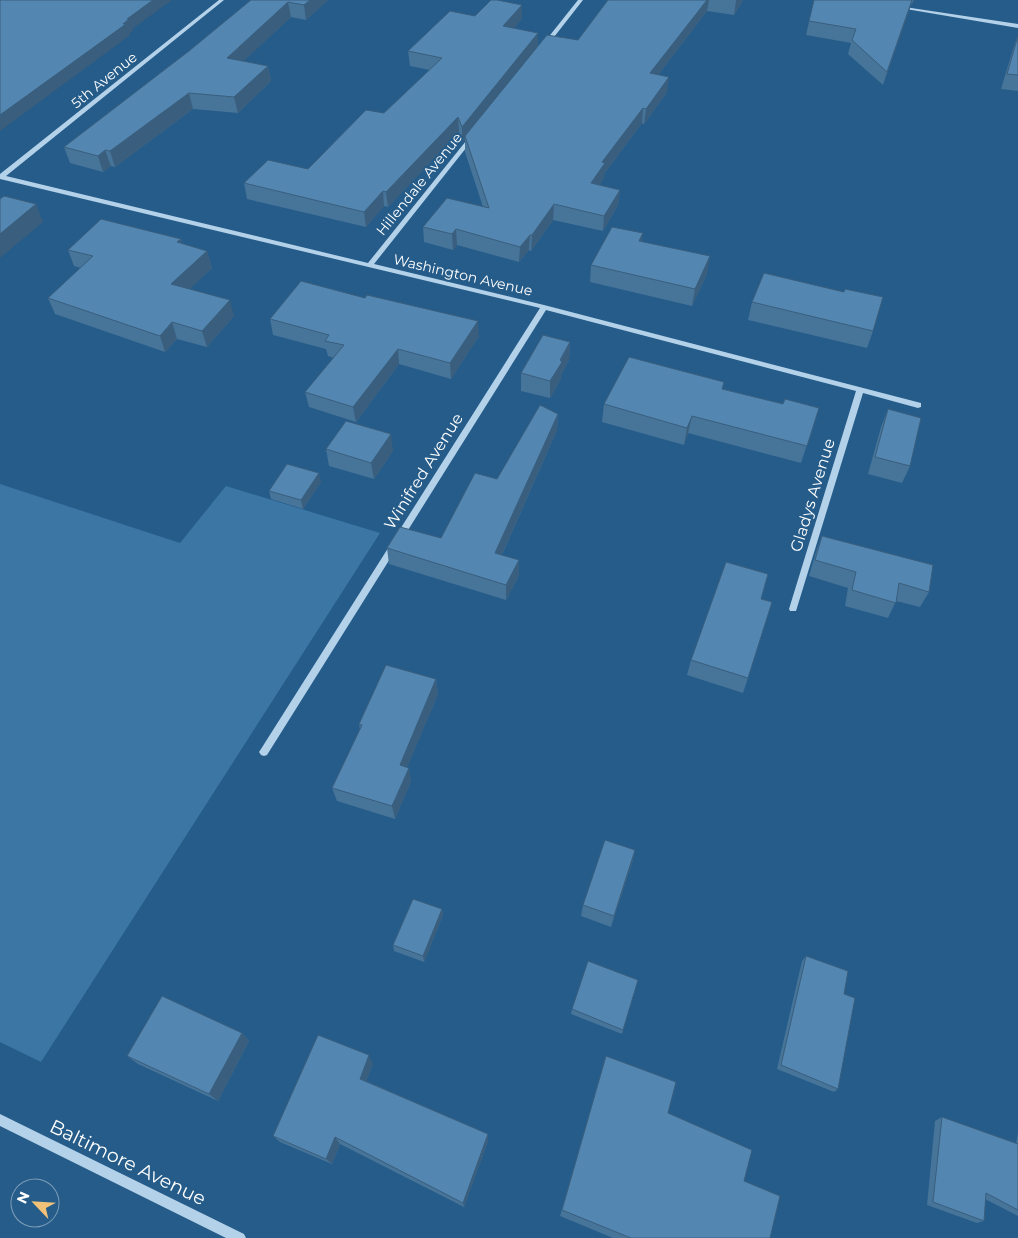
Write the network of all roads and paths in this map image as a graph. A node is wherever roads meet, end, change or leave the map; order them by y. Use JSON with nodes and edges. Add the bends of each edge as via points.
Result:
{"nodes":[{"id":1,"x":222,"y":0,"type":"edge"},
{"id":2,"x":581,"y":0,"type":"edge"},
{"id":3,"x":897,"y":6,"type":"edge"},
{"id":4,"x":1018,"y":26,"type":"edge"},
{"id":5,"x":537,"y":55,"type":"edge"},
{"id":6,"x":475,"y":133,"type":"edge"},
{"id":7,"x":0,"y":176,"type":"edge"},
{"id":8,"x":370,"y":265,"type":"junction"},
{"id":9,"x":544,"y":307,"type":"junction"},
{"id":10,"x":860,"y":390,"type":"junction"},
{"id":11,"x":918,"y":405,"type":"dead end"},
{"id":12,"x":793,"y":609,"type":"dead end"},
{"id":13,"x":264,"y":752,"type":"dead end"},
{"id":14,"x":0,"y":1120,"type":"edge"},
{"id":15,"x":240,"y":1238,"type":"edge"}],
"edges":[{"from":1,"to":7,"type":"street","name":"5th Avenue"},
{"from":2,"to":5,"type":"street"},
{"from":3,"to":4,"type":"street"},
{"from":6,"to":8,"type":"street","name":"Hillendale Avenue"},
{"from":7,"to":8,"type":"street","name":"Washington Avenue"},
{"from":8,"to":9,"type":"street","name":"Washington Avenue"},
{"from":9,"to":10,"type":"street","name":"Washington Avenue"},
{"from":9,"to":13,"type":"street","name":"Winifred Avenue"},
{"from":10,"to":11,"type":"street","name":"Washington Avenue"},
{"from":10,"to":12,"type":"street","name":"Gladys Avenue"},
{"from":14,"to":15,"type":"street","name":"Baltimore Avenue"}]}
